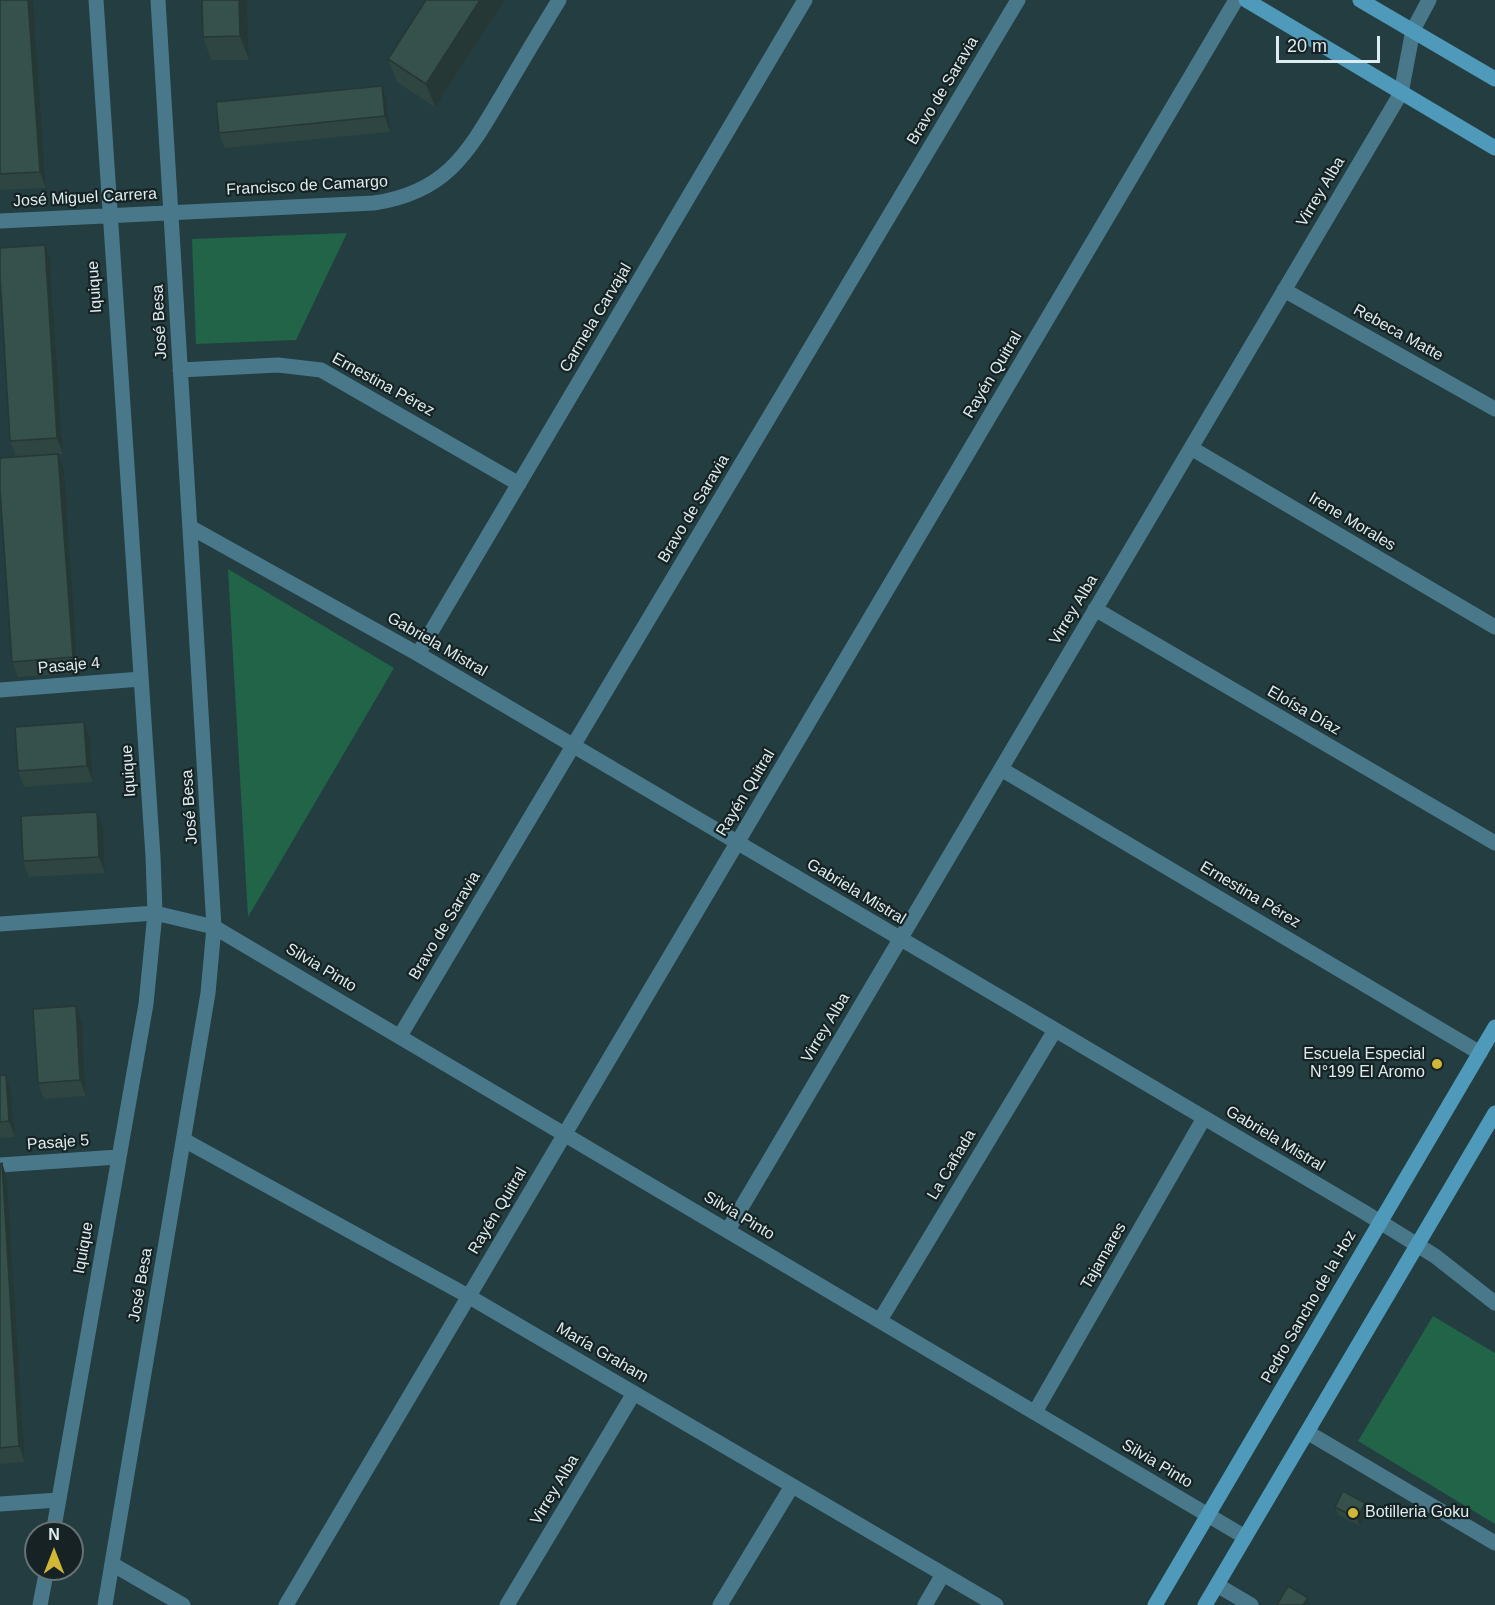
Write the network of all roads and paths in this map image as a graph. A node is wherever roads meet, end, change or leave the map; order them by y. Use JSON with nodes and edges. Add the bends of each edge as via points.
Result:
{"nodes":[{"id":1,"x":96,"y":0,"type":"edge"},
{"id":2,"x":158,"y":0,"type":"edge"},
{"id":3,"x":558,"y":0,"type":"edge"},
{"id":4,"x":805,"y":0,"type":"edge"},
{"id":5,"x":1018,"y":0,"type":"edge"},
{"id":6,"x":1236,"y":0,"type":"edge"},
{"id":7,"x":1246,"y":0,"type":"edge"},
{"id":8,"x":1360,"y":0,"type":"edge"},
{"id":9,"x":1429,"y":0,"type":"edge"},
{"id":10,"x":1413,"y":30,"type":"junction"},
{"id":11,"x":1495,"y":79,"type":"edge"},
{"id":12,"x":1401,"y":93,"type":"junction"},
{"id":13,"x":1495,"y":148,"type":"edge"},
{"id":14,"x":172,"y":211,"type":"junction"},
{"id":15,"x":108,"y":215,"type":"junction"},
{"id":16,"x":0,"y":221,"type":"edge"},
{"id":17,"x":1284,"y":290,"type":"junction"},
{"id":18,"x":180,"y":370,"type":"junction"},
{"id":19,"x":1495,"y":409,"type":"edge"},
{"id":20,"x":1191,"y":448,"type":"junction"},
{"id":21,"x":519,"y":484,"type":"junction"},
{"id":22,"x":190,"y":526,"type":"junction"},
{"id":23,"x":1095,"y":609,"type":"junction"},
{"id":24,"x":1495,"y":627,"type":"edge"},
{"id":25,"x":418,"y":654,"type":"junction"},
{"id":26,"x":141,"y":679,"type":"junction"},
{"id":27,"x":0,"y":690,"type":"edge"},
{"id":28,"x":574,"y":746,"type":"junction"},
{"id":29,"x":1001,"y":769,"type":"junction"},
{"id":30,"x":738,"y":842,"type":"junction"},
{"id":31,"x":1495,"y":843,"type":"edge"},
{"id":32,"x":154,"y":913,"type":"junction"},
{"id":33,"x":0,"y":924,"type":"edge"},
{"id":34,"x":214,"y":927,"type":"junction"},
{"id":35,"x":901,"y":939,"type":"junction"},
{"id":36,"x":1495,"y":1027,"type":"edge"},
{"id":37,"x":1055,"y":1030,"type":"junction"},
{"id":38,"x":400,"y":1036,"type":"junction"},
{"id":39,"x":1480,"y":1053,"type":"junction"},
{"id":40,"x":1495,"y":1113,"type":"edge"},
{"id":41,"x":1204,"y":1118,"type":"junction"},
{"id":42,"x":565,"y":1133,"type":"junction"},
{"id":43,"x":184,"y":1140,"type":"junction"},
{"id":44,"x":118,"y":1157,"type":"junction"},
{"id":45,"x":0,"y":1165,"type":"edge"},
{"id":46,"x":1380,"y":1221,"type":"junction"},
{"id":47,"x":728,"y":1230,"type":"junction"},
{"id":48,"x":1418,"y":1244,"type":"junction"},
{"id":49,"x":468,"y":1296,"type":"junction"},
{"id":50,"x":1495,"y":1303,"type":"edge"},
{"id":51,"x":880,"y":1320,"type":"junction"},
{"id":52,"x":634,"y":1393,"type":"junction"},
{"id":53,"x":1035,"y":1412,"type":"junction"},
{"id":54,"x":1307,"y":1432,"type":"junction"},
{"id":55,"x":792,"y":1486,"type":"junction"},
{"id":56,"x":58,"y":1500,"type":"junction"},
{"id":57,"x":0,"y":1504,"type":"edge"},
{"id":58,"x":1208,"y":1515,"type":"junction"},
{"id":59,"x":54,"y":1521,"type":"edge"},
{"id":60,"x":1245,"y":1537,"type":"junction"},
{"id":61,"x":1495,"y":1543,"type":"edge"},
{"id":62,"x":112,"y":1564,"type":"junction"},
{"id":63,"x":943,"y":1574,"type":"junction"},
{"id":64,"x":44,"y":1581,"type":"edge"},
{"id":65,"x":1217,"y":1585,"type":"junction"},
{"id":66,"x":40,"y":1605,"type":"edge"},
{"id":67,"x":105,"y":1605,"type":"edge"},
{"id":68,"x":183,"y":1605,"type":"edge"},
{"id":69,"x":286,"y":1605,"type":"edge"},
{"id":70,"x":507,"y":1605,"type":"edge"},
{"id":71,"x":720,"y":1605,"type":"edge"},
{"id":72,"x":925,"y":1605,"type":"edge"},
{"id":73,"x":996,"y":1605,"type":"edge"},
{"id":74,"x":1155,"y":1605,"type":"edge"},
{"id":75,"x":1205,"y":1605,"type":"edge"},
{"id":76,"x":1251,"y":1605,"type":"edge"}],
"edges":[{"from":1,"to":15,"type":"street","name":"Iquique"},
{"from":2,"to":14,"type":"street","name":"José Besa"},
{"from":3,"to":14,"type":"street","name":"Francisco de Camargo","via":[[474,142],[456,165],[429,186],[404,198],[374,203]]},
{"from":4,"to":21,"type":"street","name":"Carmela Carvajal"},
{"from":5,"to":28,"type":"street","name":"Bravo de Saravia"},
{"from":6,"to":30,"type":"street","name":"Rayén Quitral"},
{"from":7,"to":12,"type":"street"},
{"from":8,"to":10,"type":"street"},
{"from":9,"to":10,"type":"street","name":"Virrey Alba"},
{"from":10,"to":11,"type":"street"},
{"from":10,"to":12,"type":"street","name":"Virrey Alba"},
{"from":12,"to":13,"type":"street"},
{"from":12,"to":17,"type":"street","name":"Virrey Alba"},
{"from":14,"to":15,"type":"street","name":"José Miguel Carrera"},
{"from":14,"to":18,"type":"street","name":"José Besa"},
{"from":15,"to":16,"type":"street","name":"José Miguel Carrera"},
{"from":15,"to":26,"type":"street","name":"Iquique"},
{"from":17,"to":19,"type":"street","name":"Rebeca Matte"},
{"from":17,"to":20,"type":"street","name":"Virrey Alba"},
{"from":18,"to":21,"type":"street","name":"Ernestina Pérez","via":[[278,365],[321,370]]},
{"from":18,"to":22,"type":"street","name":"José Besa"},
{"from":20,"to":23,"type":"street","name":"Virrey Alba"},
{"from":20,"to":24,"type":"street","name":"Irene Morales"},
{"from":21,"to":25,"type":"street","name":"Carmela Carvajal"},
{"from":22,"to":25,"type":"street","name":"Gabriela Mistral"},
{"from":22,"to":34,"type":"street","name":"José Besa"},
{"from":23,"to":29,"type":"street","name":"Virrey Alba"},
{"from":23,"to":31,"type":"street","name":"Eloísa Díaz"},
{"from":25,"to":28,"type":"street","name":"Gabriela Mistral"},
{"from":26,"to":27,"type":"street","name":"Pasaje 4"},
{"from":26,"to":32,"type":"street","name":"Iquique"},
{"from":28,"to":30,"type":"street","name":"Gabriela Mistral"},
{"from":28,"to":38,"type":"street","name":"Bravo de Saravia"},
{"from":29,"to":35,"type":"street","name":"Virrey Alba"},
{"from":29,"to":39,"type":"street","name":"Ernestina Pérez"},
{"from":30,"to":35,"type":"street","name":"Gabriela Mistral"},
{"from":30,"to":42,"type":"street","name":"Rayén Quitral"},
{"from":32,"to":33,"type":"street"},
{"from":32,"to":34,"type":"street"},
{"from":32,"to":44,"type":"street","name":"Iquique","via":[[146,1004]]},
{"from":34,"to":38,"type":"street","name":"Silvia Pinto"},
{"from":34,"to":43,"type":"street","name":"José Besa","via":[[208,993]]},
{"from":35,"to":37,"type":"street","name":"Gabriela Mistral"},
{"from":35,"to":47,"type":"street","name":"Virrey Alba"},
{"from":36,"to":39,"type":"street","name":"Pedro Sancho de la Hoz"},
{"from":37,"to":41,"type":"street","name":"Gabriela Mistral"},
{"from":37,"to":51,"type":"street","name":"La Cañada"},
{"from":38,"to":42,"type":"street","name":"Silvia Pinto"},
{"from":39,"to":46,"type":"street","name":"Pedro Sancho de la Hoz"},
{"from":40,"to":48,"type":"street"},
{"from":41,"to":46,"type":"street","name":"Gabriela Mistral"},
{"from":41,"to":53,"type":"street","name":"Tajamares"},
{"from":42,"to":47,"type":"street","name":"Silvia Pinto"},
{"from":42,"to":49,"type":"street","name":"Rayén Quitral"},
{"from":43,"to":49,"type":"street","name":"María Graham"},
{"from":43,"to":62,"type":"street","name":"José Besa"},
{"from":44,"to":45,"type":"street","name":"Pasaje 5"},
{"from":44,"to":56,"type":"street","name":"Iquique"},
{"from":46,"to":48,"type":"street","name":"Gabriela Mistral"},
{"from":46,"to":58,"type":"street","name":"Pedro Sancho de la Hoz"},
{"from":47,"to":51,"type":"street","name":"Silvia Pinto"},
{"from":48,"to":50,"type":"street","name":"Gabriela Mistral"},
{"from":48,"to":54,"type":"street"},
{"from":49,"to":52,"type":"street","name":"María Graham"},
{"from":49,"to":69,"type":"street","name":"Rayén Quitral"},
{"from":51,"to":53,"type":"street","name":"Silvia Pinto"},
{"from":52,"to":55,"type":"street","name":"María Graham"},
{"from":52,"to":70,"type":"street","name":"Virrey Alba"},
{"from":53,"to":58,"type":"street","name":"Silvia Pinto"},
{"from":54,"to":60,"type":"street"},
{"from":54,"to":61,"type":"street"},
{"from":55,"to":63,"type":"street","name":"María Graham"},
{"from":55,"to":71,"type":"street"},
{"from":56,"to":57,"type":"street"},
{"from":56,"to":59,"type":"street","name":"Iquique"},
{"from":58,"to":60,"type":"street","name":"Silvia Pinto"},
{"from":58,"to":74,"type":"street","name":"Pedro Sancho de la Hoz"},
{"from":60,"to":65,"type":"street"},
{"from":62,"to":67,"type":"street","name":"José Besa"},
{"from":62,"to":68,"type":"street"},
{"from":63,"to":72,"type":"street"},
{"from":63,"to":73,"type":"street","name":"María Graham"},
{"from":64,"to":66,"type":"street"},
{"from":65,"to":75,"type":"street"},
{"from":65,"to":76,"type":"street"}]}
